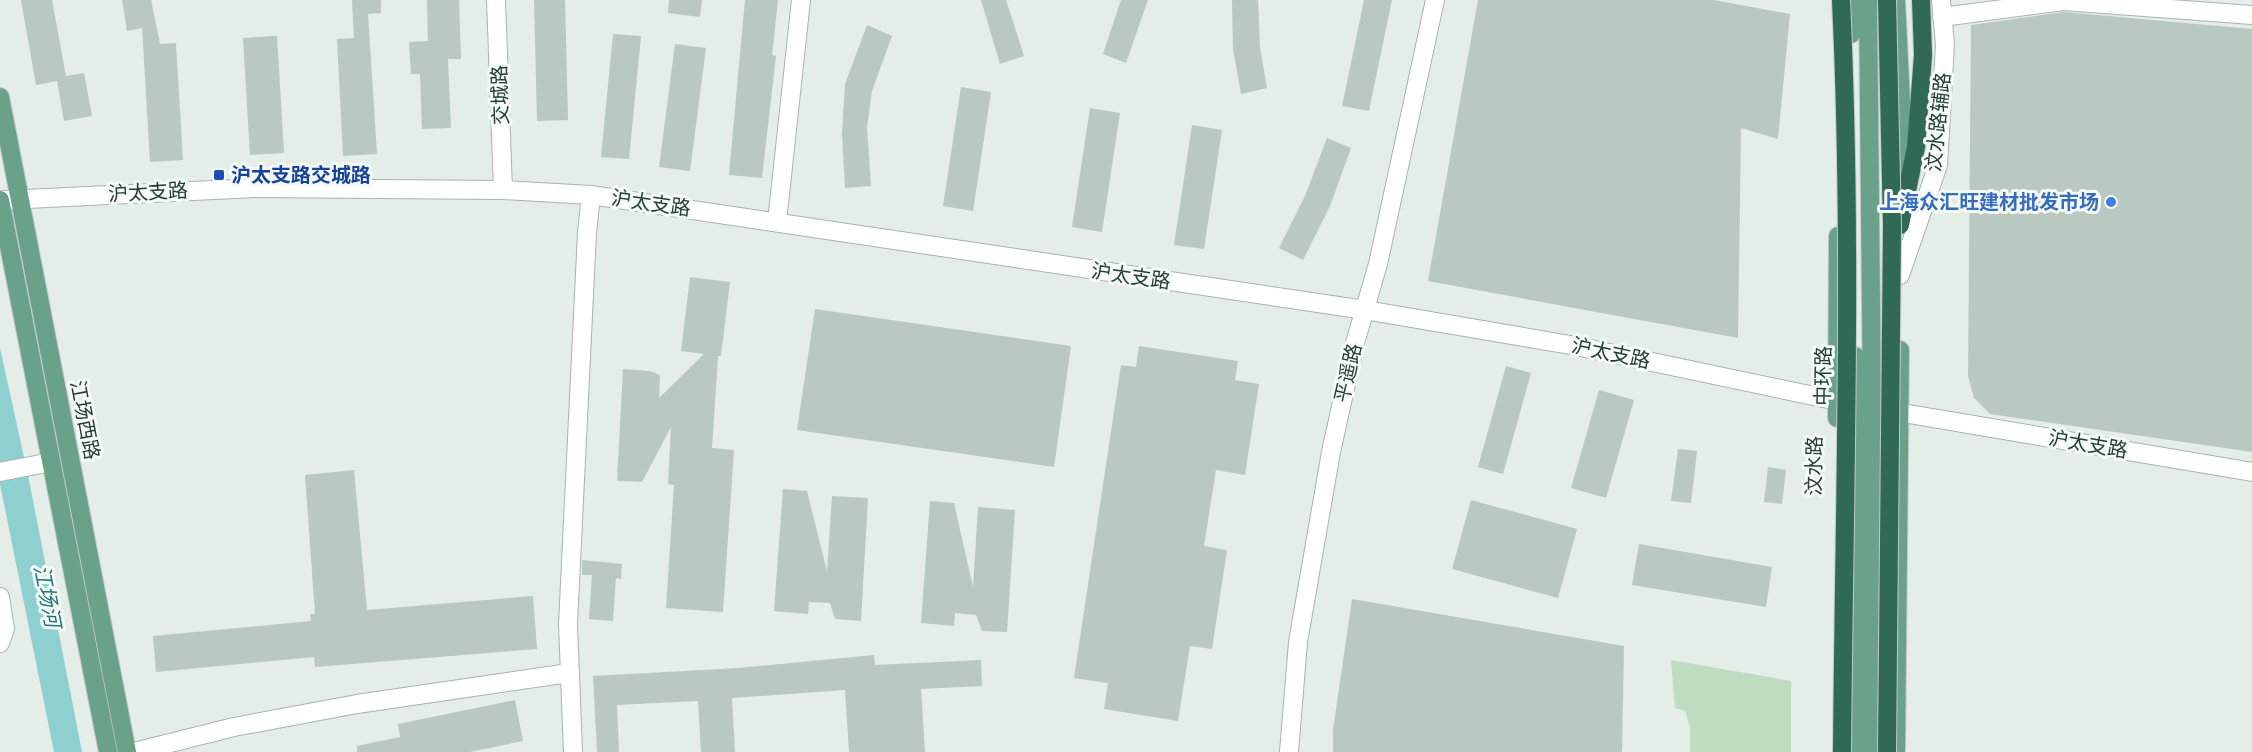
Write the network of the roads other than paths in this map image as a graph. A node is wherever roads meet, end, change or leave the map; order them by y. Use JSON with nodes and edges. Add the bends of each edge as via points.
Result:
{"nodes":[{"id":1,"x":496,"y":0,"type":"edge"},
{"id":2,"x":801,"y":0,"type":"edge"},
{"id":3,"x":1436,"y":0,"type":"edge"},
{"id":4,"x":1833,"y":0,"type":"edge"},
{"id":5,"x":1841,"y":0,"type":"edge"},
{"id":6,"x":1850,"y":0,"type":"edge"},
{"id":7,"x":1868,"y":0,"type":"edge"},
{"id":8,"x":1887,"y":0,"type":"edge"},
{"id":9,"x":1896,"y":0,"type":"edge"},
{"id":10,"x":1921,"y":0,"type":"edge"},
{"id":11,"x":1941,"y":8,"type":"edge"},
{"id":12,"x":2252,"y":15,"type":"edge"},
{"id":13,"x":1869,"y":78,"type":"junction"},
{"id":14,"x":0,"y":97,"type":"edge"},
{"id":15,"x":1900,"y":143,"type":"junction"},
{"id":16,"x":503,"y":190,"type":"junction"},
{"id":17,"x":591,"y":195,"type":"junction"},
{"id":18,"x":19,"y":198,"type":"junction"},
{"id":19,"x":0,"y":200,"type":"edge"},
{"id":20,"x":777,"y":222,"type":"junction"},
{"id":21,"x":1900,"y":225,"type":"junction"},
{"id":22,"x":1900,"y":275,"type":"junction"},
{"id":23,"x":1365,"y":310,"type":"junction"},
{"id":24,"x":1838,"y":401,"type":"junction"},
{"id":25,"x":1864,"y":406,"type":"junction"},
{"id":26,"x":1900,"y":413,"type":"junction"},
{"id":27,"x":51,"y":462,"type":"junction"},
{"id":28,"x":0,"y":472,"type":"edge"},
{"id":29,"x":2252,"y":472,"type":"edge"},
{"id":30,"x":0,"y":597,"type":"edge"},
{"id":31,"x":0,"y":643,"type":"edge"},
{"id":32,"x":569,"y":673,"type":"junction"},
{"id":33,"x":1870,"y":727,"type":"junction"},
{"id":34,"x":108,"y":752,"type":"edge"},
{"id":35,"x":128,"y":752,"type":"edge"},
{"id":36,"x":134,"y":752,"type":"edge"},
{"id":37,"x":573,"y":752,"type":"edge"},
{"id":38,"x":1289,"y":752,"type":"edge"},
{"id":39,"x":1834,"y":752,"type":"edge"},
{"id":40,"x":1842,"y":752,"type":"edge"},
{"id":41,"x":1854,"y":752,"type":"edge"},
{"id":42,"x":1869,"y":752,"type":"edge"},
{"id":43,"x":1879,"y":752,"type":"edge"},
{"id":44,"x":1887,"y":752,"type":"edge"},
{"id":45,"x":1896,"y":752,"type":"edge"}],
"edges":[{"from":1,"to":16,"type":"street","name":"交城路"},
{"from":2,"to":20,"type":"street"},
{"from":3,"to":23,"type":"street","name":"平遥路"},
{"from":4,"to":24,"type":"main road","name":"汶水路","via":[[1838,101]]},
{"from":5,"to":40,"type":"highway","name":"中环路","bridge":true,"via":[[1846,170]]},
{"from":6,"to":25,"type":"main road"},
{"from":7,"to":13,"type":"main road"},
{"from":8,"to":44,"type":"highway","bridge":true,"via":[[1892,225]]},
{"from":9,"to":15,"type":"main road"},
{"from":10,"to":21,"type":"highway","via":[[1923,56],[1916,147]]},
{"from":11,"to":12,"type":"street","via":[[2064,1]]},
{"from":11,"to":22,"type":"street","name":"汶水路辅路","via":[[1945,45],[1938,165]]},
{"from":13,"to":15,"type":"main road"},
{"from":13,"to":25,"type":"main road"},
{"from":14,"to":18,"type":"main road","name":"江场西路"},
{"from":15,"to":21,"type":"main road"},
{"from":16,"to":17,"type":"street","name":"沪太支路"},
{"from":16,"to":18,"type":"street","name":"沪太支路","via":[[218,189]]},
{"from":17,"to":20,"type":"street","name":"沪太支路"},
{"from":17,"to":32,"type":"street","via":[[571,542]]},
{"from":18,"to":19,"type":"street","name":"沪太支路"},
{"from":18,"to":35,"type":"main road","name":"江场西路"},
{"from":19,"to":27,"type":"main road","name":"江场西路"},
{"from":20,"to":23,"type":"street","name":"沪太支路"},
{"from":21,"to":22,"type":"main road"},
{"from":22,"to":26,"type":"main road"},
{"from":23,"to":24,"type":"street","name":"沪太支路","via":[[1576,345]]},
{"from":23,"to":38,"type":"street","name":"平遥路","via":[[1340,408],[1309,573],[1298,642]]},
{"from":24,"to":25,"type":"street","name":"沪太支路"},
{"from":24,"to":39,"type":"main road","name":"汶水路"},
{"from":25,"to":26,"type":"street","name":"沪太支路"},
{"from":25,"to":33,"type":"main road"},
{"from":25,"to":41,"type":"main road"},
{"from":26,"to":29,"type":"street","name":"沪太支路"},
{"from":26,"to":45,"type":"main road"},
{"from":27,"to":28,"type":"street"},
{"from":27,"to":34,"type":"main road","name":"江场西路"},
{"from":30,"to":31,"type":"street","via":[[5,629]]},
{"from":32,"to":36,"type":"street","via":[[357,704],[245,725]]},
{"from":32,"to":37,"type":"street"},
{"from":33,"to":42,"type":"main road"},
{"from":33,"to":43,"type":"main road"}]}
